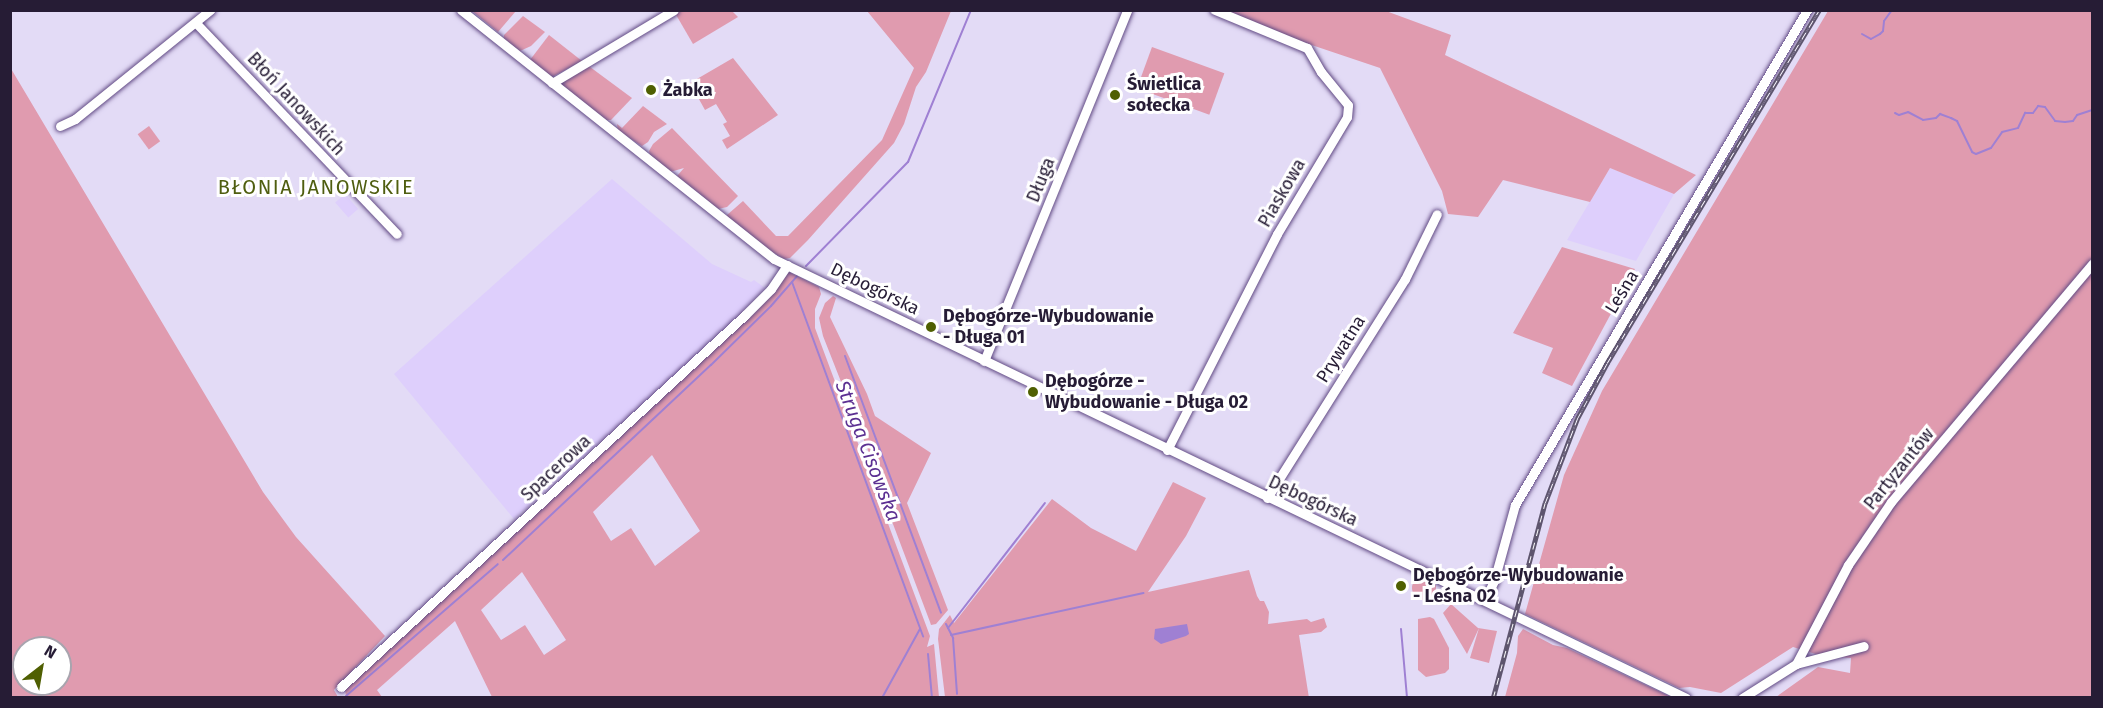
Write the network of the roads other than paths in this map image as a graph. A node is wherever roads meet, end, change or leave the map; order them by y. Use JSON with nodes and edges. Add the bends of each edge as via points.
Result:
{"nodes":[{"id":1,"x":210,"y":10,"type":"edge"},
{"id":2,"x":461,"y":10,"type":"edge"},
{"id":3,"x":674,"y":10,"type":"edge"},
{"id":4,"x":1127,"y":10,"type":"edge"},
{"id":5,"x":1215,"y":10,"type":"edge"},
{"id":6,"x":1807,"y":10,"type":"edge"},
{"id":7,"x":196,"y":23,"type":"junction"},
{"id":8,"x":552,"y":83,"type":"junction"},
{"id":9,"x":60,"y":126,"type":"dead end"},
{"id":10,"x":1437,"y":214,"type":"dead end"},
{"id":11,"x":397,"y":234,"type":"dead end"},
{"id":12,"x":2092,"y":264,"type":"edge"},
{"id":13,"x":787,"y":265,"type":"junction"},
{"id":14,"x":984,"y":361,"type":"junction"},
{"id":15,"x":1167,"y":450,"type":"junction"},
{"id":16,"x":1267,"y":498,"type":"junction"},
{"id":17,"x":1485,"y":600,"type":"junction"},
{"id":18,"x":1864,"y":646,"type":"dead end"},
{"id":19,"x":1796,"y":664,"type":"junction"},
{"id":20,"x":341,"y":687,"type":"dead end"},
{"id":21,"x":1686,"y":698,"type":"edge"},
{"id":22,"x":1742,"y":698,"type":"edge"}],
"edges":[{"from":1,"to":7,"type":"street"},
{"from":2,"to":8,"type":"street","name":"Dębogórska"},
{"from":3,"to":8,"type":"street"},
{"from":4,"to":14,"type":"street","name":"Długa"},
{"from":5,"to":15,"type":"street","name":"Piaskowa","via":[[1307,48],[1348,105],[1347,117],[1276,234]]},
{"from":6,"to":17,"type":"street","name":"Leśna","via":[[1515,505]]},
{"from":7,"to":9,"type":"street","via":[[75,119]]},
{"from":7,"to":11,"type":"street","name":"Błoń Janowskich"},
{"from":8,"to":13,"type":"street","name":"Dębogórska","via":[[758,248]]},
{"from":10,"to":16,"type":"street","name":"Prywatna","via":[[1405,279]]},
{"from":12,"to":19,"type":"street","name":"Partyzantów","via":[[1891,502],[1848,565]]},
{"from":13,"to":14,"type":"street","name":"Dębogórska"},
{"from":13,"to":20,"type":"street","name":"Spacerowa","via":[[771,289],[745,315]]},
{"from":14,"to":15,"type":"street","name":"Dębogórska"},
{"from":15,"to":16,"type":"street","name":"Dębogórska"},
{"from":16,"to":17,"type":"street","name":"Dębogórska"},
{"from":17,"to":21,"type":"street"},
{"from":18,"to":19,"type":"street"},
{"from":19,"to":22,"type":"street"}]}
